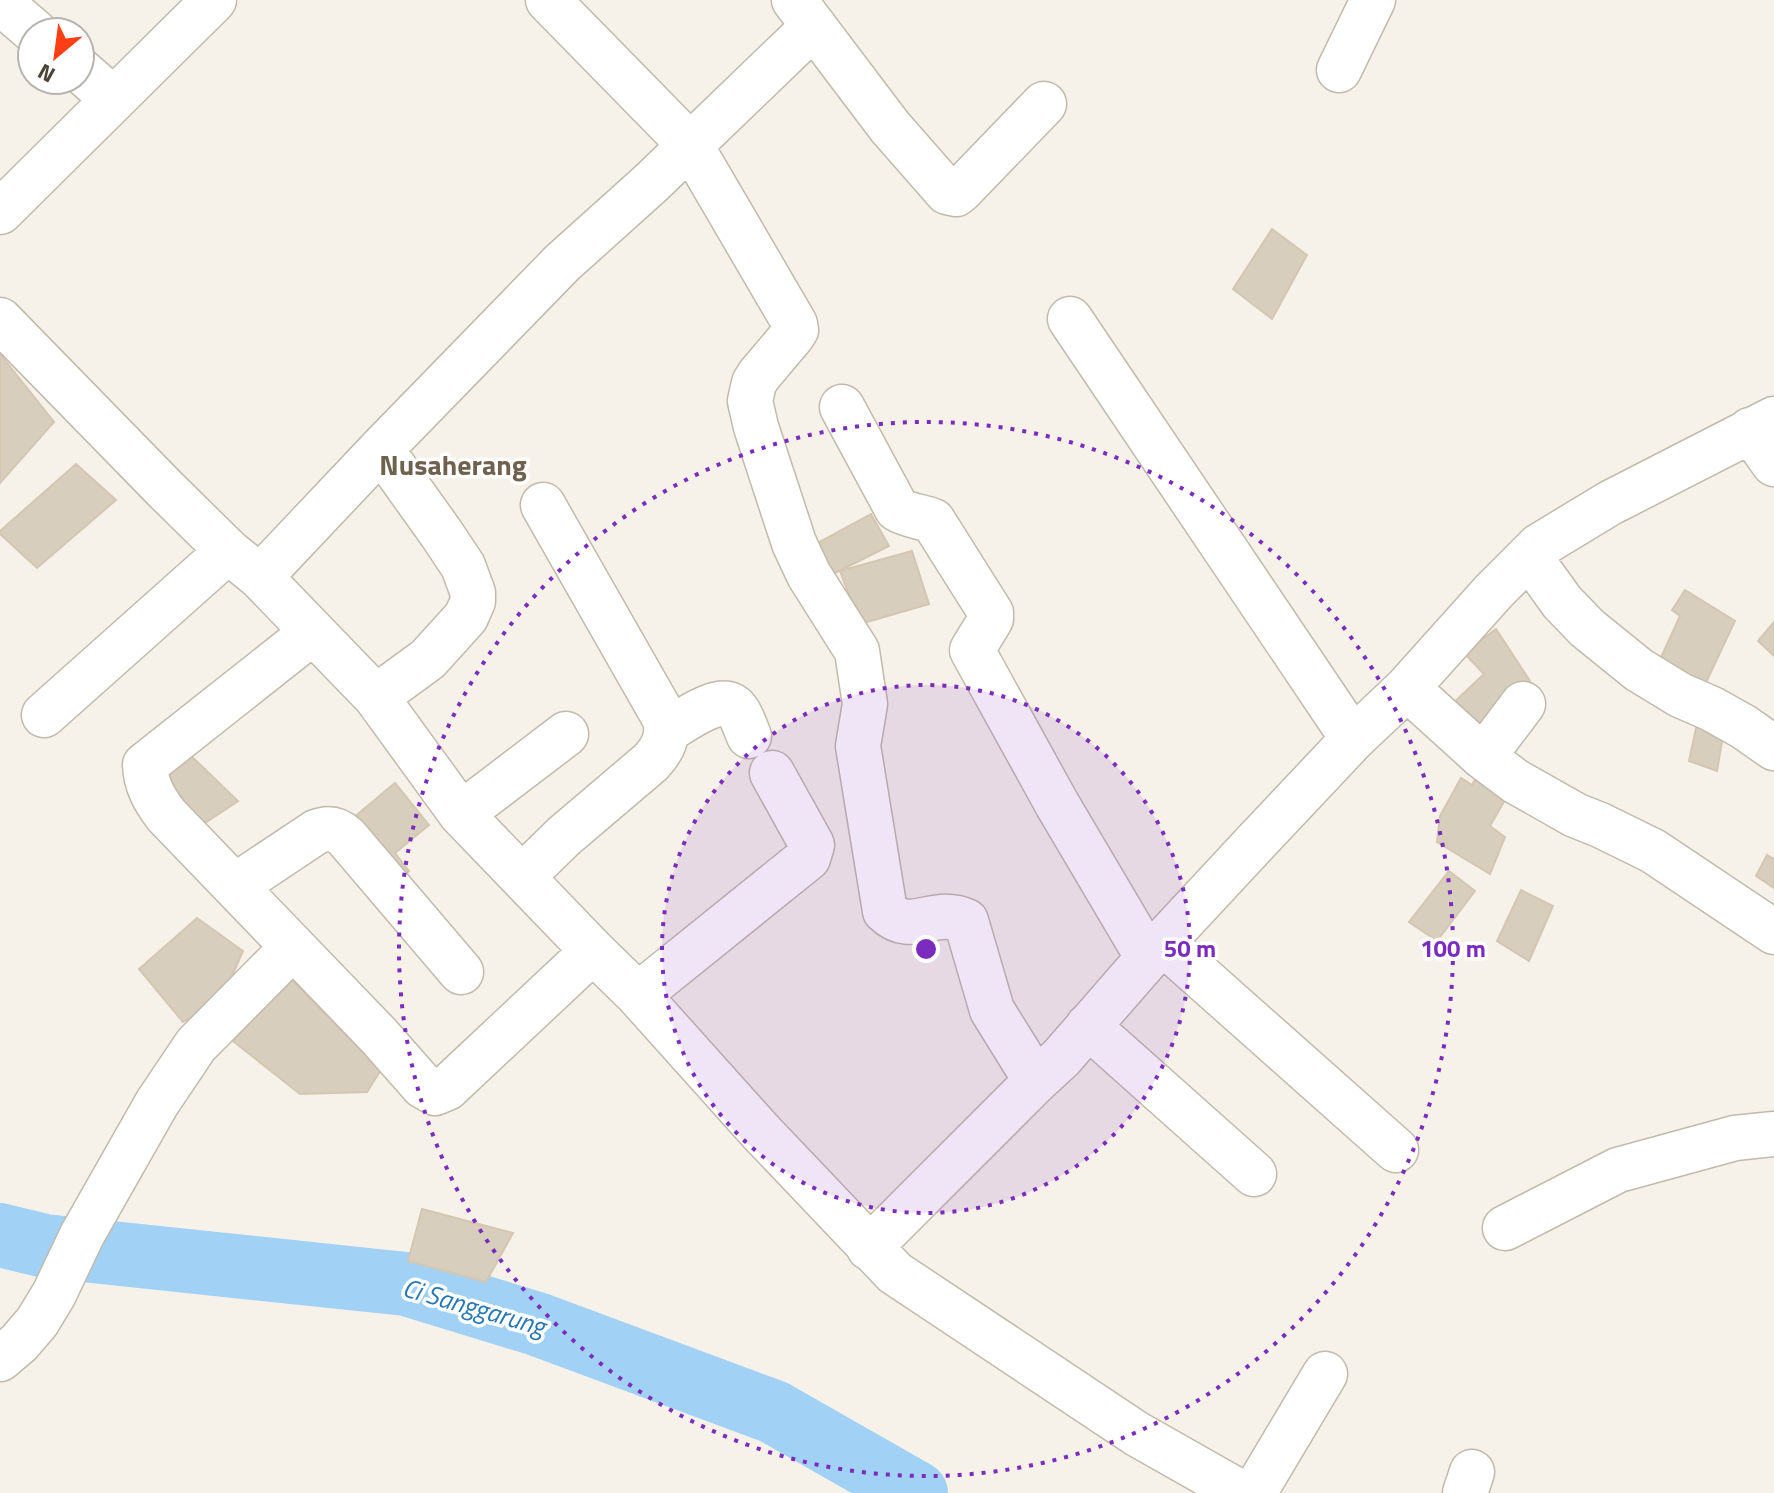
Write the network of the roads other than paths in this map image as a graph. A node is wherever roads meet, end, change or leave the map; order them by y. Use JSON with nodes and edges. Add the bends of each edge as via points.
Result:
{"nodes":[{"id":1,"x":214,"y":0,"type":"edge"},
{"id":2,"x":548,"y":0,"type":"edge"},
{"id":3,"x":1373,"y":0,"type":"edge"},
{"id":4,"x":0,"y":2,"type":"edge"},
{"id":5,"x":804,"y":13,"type":"edge"},
{"id":6,"x":16,"y":16,"type":"edge"},
{"id":7,"x":1339,"y":70,"type":"dead end"},
{"id":8,"x":96,"y":84,"type":"edge"},
{"id":9,"x":113,"y":99,"type":"junction"},
{"id":10,"x":1044,"y":104,"type":"dead end"},
{"id":11,"x":691,"y":146,"type":"junction"},
{"id":12,"x":0,"y":212,"type":"edge"},
{"id":13,"x":1070,"y":319,"type":"dead end"},
{"id":14,"x":0,"y":320,"type":"edge"},
{"id":15,"x":842,"y":407,"type":"dead end"},
{"id":16,"x":1766,"y":438,"type":"edge"},
{"id":17,"x":381,"y":449,"type":"junction"},
{"id":18,"x":543,"y":505,"type":"dead end"},
{"id":19,"x":1529,"y":556,"type":"junction"},
{"id":20,"x":244,"y":564,"type":"junction"},
{"id":21,"x":313,"y":632,"type":"junction"},
{"id":22,"x":1407,"y":688,"type":"junction"},
{"id":23,"x":376,"y":697,"type":"junction"},
{"id":24,"x":1523,"y":704,"type":"dead end"},
{"id":25,"x":44,"y":715,"type":"dead end"},
{"id":26,"x":668,"y":730,"type":"junction"},
{"id":27,"x":566,"y":734,"type":"dead end"},
{"id":28,"x":749,"y":736,"type":"dead end"},
{"id":29,"x":1353,"y":739,"type":"junction"},
{"id":30,"x":1774,"y":748,"type":"edge"},
{"id":31,"x":1483,"y":757,"type":"junction"},
{"id":32,"x":772,"y":773,"type":"dead end"},
{"id":33,"x":461,"y":814,"type":"junction"},
{"id":34,"x":523,"y":876,"type":"junction"},
{"id":35,"x":235,"y":886,"type":"junction"},
{"id":36,"x":1774,"y":932,"type":"edge"},
{"id":37,"x":293,"y":947,"type":"junction"},
{"id":38,"x":1155,"y":950,"type":"junction"},
{"id":39,"x":593,"y":951,"type":"junction"},
{"id":40,"x":461,"y":972,"type":"dead end"},
{"id":41,"x":638,"y":995,"type":"junction"},
{"id":42,"x":1088,"y":1026,"type":"junction"},
{"id":43,"x":1036,"y":1081,"type":"junction"},
{"id":44,"x":1774,"y":1134,"type":"edge"},
{"id":45,"x":1396,"y":1150,"type":"dead end"},
{"id":46,"x":1254,"y":1174,"type":"dead end"},
{"id":47,"x":1505,"y":1228,"type":"dead end"},
{"id":48,"x":869,"y":1248,"type":"junction"},
{"id":49,"x":0,"y":1359,"type":"edge"},
{"id":50,"x":1325,"y":1374,"type":"dead end"},
{"id":51,"x":1241,"y":1493,"type":"edge"},
{"id":52,"x":1254,"y":1493,"type":"edge"}],
"edges":[{"from":1,"to":9,"type":"street"},
{"from":2,"to":11,"type":"street"},
{"from":3,"to":7,"type":"street"},
{"from":4,"to":6,"type":"street"},
{"from":5,"to":10,"type":"street","via":[[947,192],[961,190]]},
{"from":5,"to":11,"type":"street"},
{"from":8,"to":9,"type":"street"},
{"from":9,"to":12,"type":"street"},
{"from":11,"to":17,"type":"street","via":[[562,263]]},
{"from":11,"to":43,"type":"street","via":[[795,324],[792,336],[754,383],[750,401],[794,543],[857,651],[865,704],[858,746],[885,911],[902,922],[944,915],[966,921],[992,1010]]},
{"from":13,"to":29,"type":"street"},
{"from":14,"to":20,"type":"street"},
{"from":15,"to":38,"type":"street","via":[[897,509],[933,521],[991,613],[972,650],[1057,804]]},
{"from":16,"to":19,"type":"street","via":[[1610,503]]},
{"from":17,"to":20,"type":"street"},
{"from":17,"to":23,"type":"street","via":[[463,566],[473,601],[466,617],[428,659]]},
{"from":18,"to":26,"type":"street"},
{"from":19,"to":22,"type":"street"},
{"from":19,"to":30,"type":"street","via":[[1587,628],[1639,670]]},
{"from":20,"to":21,"type":"street"},
{"from":20,"to":25,"type":"street"},
{"from":21,"to":23,"type":"street"},
{"from":21,"to":35,"type":"street","via":[[145,765],[155,800],[166,815]]},
{"from":22,"to":29,"type":"street"},
{"from":22,"to":31,"type":"street"},
{"from":23,"to":33,"type":"street"},
{"from":24,"to":31,"type":"street"},
{"from":26,"to":28,"type":"street","via":[[718,703],[736,708]]},
{"from":26,"to":34,"type":"street","via":[[651,762]]},
{"from":27,"to":33,"type":"street"},
{"from":29,"to":38,"type":"street"},
{"from":31,"to":36,"type":"street","via":[[1575,815],[1653,851]]},
{"from":32,"to":41,"type":"street","via":[[812,845],[808,858]]},
{"from":33,"to":34,"type":"street"},
{"from":34,"to":39,"type":"street"},
{"from":35,"to":37,"type":"street"},
{"from":35,"to":40,"type":"street","via":[[316,832],[336,830]]},
{"from":37,"to":39,"type":"street","via":[[435,1093],[447,1088]]},
{"from":37,"to":49,"type":"street","via":[[196,1045],[157,1103],[54,1294],[29,1332]]},
{"from":38,"to":42,"type":"street"},
{"from":38,"to":45,"type":"street"},
{"from":39,"to":41,"type":"street"},
{"from":41,"to":48,"type":"street"},
{"from":42,"to":43,"type":"street"},
{"from":42,"to":46,"type":"street"},
{"from":43,"to":48,"type":"street"},
{"from":44,"to":47,"type":"street","via":[[1735,1138],[1618,1170]]},
{"from":48,"to":51,"type":"street","via":[[895,1273],[1038,1369]]},
{"from":50,"to":52,"type":"street"}]}
